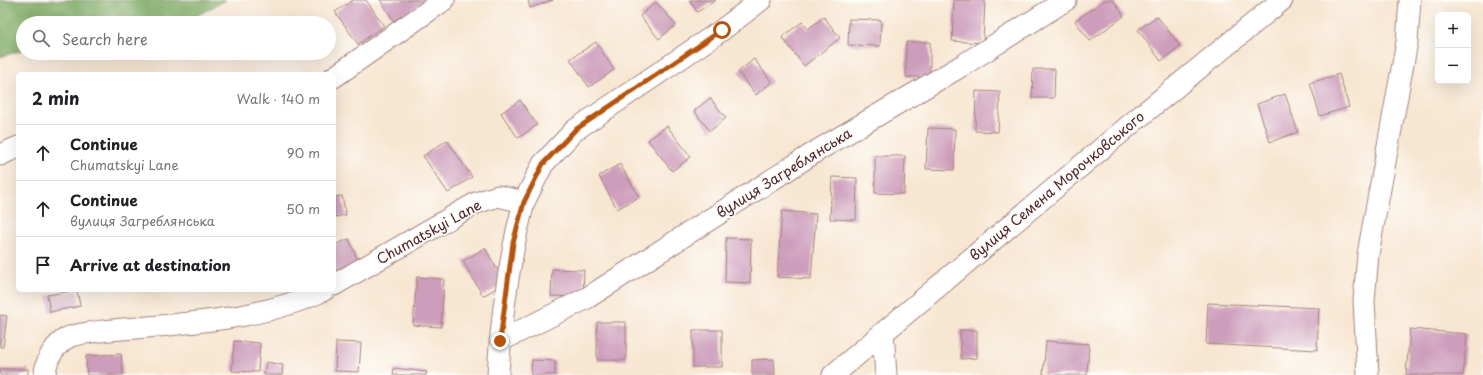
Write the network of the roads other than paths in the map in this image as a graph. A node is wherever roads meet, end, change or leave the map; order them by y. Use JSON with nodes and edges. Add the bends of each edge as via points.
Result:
{"nodes":[{"id":1,"x":444,"y":0,"type":"edge"},
{"id":2,"x":761,"y":0,"type":"edge"},
{"id":3,"x":1066,"y":0,"type":"edge"},
{"id":4,"x":1282,"y":0,"type":"edge"},
{"id":5,"x":1410,"y":0,"type":"edge"},
{"id":6,"x":336,"y":76,"type":"edge"},
{"id":7,"x":16,"y":147,"type":"edge"},
{"id":8,"x":0,"y":155,"type":"edge"},
{"id":9,"x":524,"y":202,"type":"junction"},
{"id":10,"x":336,"y":284,"type":"edge"},
{"id":11,"x":320,"y":292,"type":"edge"},
{"id":12,"x":883,"y":333,"type":"junction"},
{"id":13,"x":500,"y":341,"type":"junction"},
{"id":14,"x":45,"y":375,"type":"edge"},
{"id":15,"x":498,"y":375,"type":"edge"},
{"id":16,"x":833,"y":375,"type":"edge"},
{"id":17,"x":886,"y":375,"type":"edge"},
{"id":18,"x":1368,"y":375,"type":"edge"}],
"edges":[{"from":1,"to":6,"type":"street"},
{"from":2,"to":9,"type":"street","via":[[722,30],[575,130],[543,164]]},
{"from":3,"to":13,"type":"street","name":"вулиця Загреблянська","via":[[963,65],[820,149],[586,298]]},
{"from":4,"to":12,"type":"street","name":"вулиця Семена Морочковського","via":[[1132,122]]},
{"from":5,"to":18,"type":"street","via":[[1407,42],[1368,254],[1364,301]]},
{"from":7,"to":8,"type":"street"},
{"from":9,"to":10,"type":"street","name":"Chumatskyi Lane","via":[[498,196],[476,203]]},
{"from":9,"to":13,"type":"street","via":[[513,243]]},
{"from":11,"to":14,"type":"street","via":[[305,299],[258,311],[196,322],[68,337],[50,353]]},
{"from":12,"to":16,"type":"street","name":"вулиця Семена Морочковського"},
{"from":12,"to":17,"type":"street"},
{"from":13,"to":15,"type":"street"}]}
